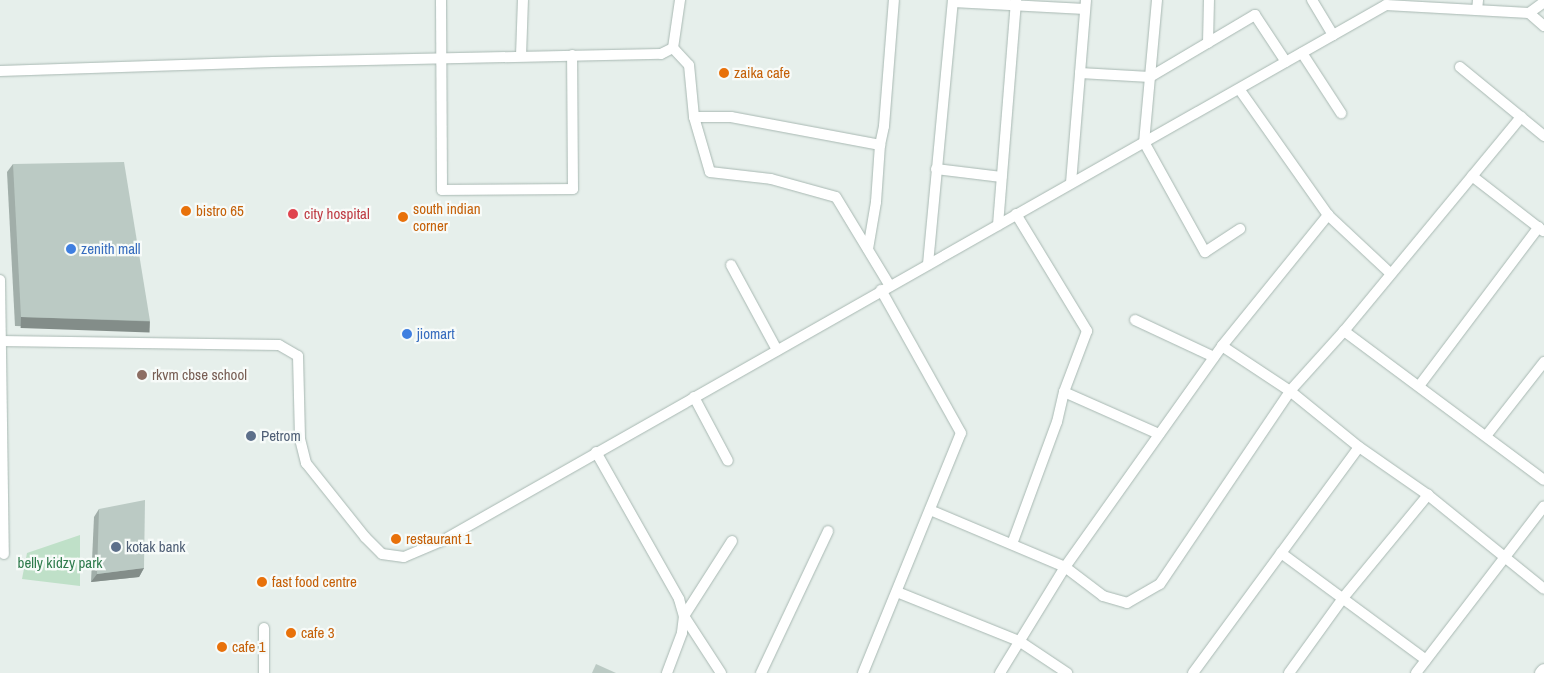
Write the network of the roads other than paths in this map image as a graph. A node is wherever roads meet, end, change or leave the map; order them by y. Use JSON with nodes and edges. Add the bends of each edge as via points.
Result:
{"nodes":[{"id":1,"x":441,"y":0,"type":"edge"},
{"id":2,"x":523,"y":0,"type":"edge"},
{"id":3,"x":680,"y":0,"type":"edge"},
{"id":4,"x":894,"y":0,"type":"edge"},
{"id":5,"x":1157,"y":0,"type":"edge"},
{"id":6,"x":1209,"y":0,"type":"edge"},
{"id":7,"x":1312,"y":0,"type":"edge"},
{"id":8,"x":953,"y":1,"type":"edge"},
{"id":9,"x":1544,"y":2,"type":"edge"},
{"id":10,"x":1016,"y":3,"type":"edge"},
{"id":11,"x":1086,"y":4,"type":"edge"},
{"id":12,"x":1477,"y":5,"type":"edge"},
{"id":13,"x":1529,"y":13,"type":"junction"},
{"id":14,"x":1544,"y":26,"type":"edge"},
{"id":15,"x":1333,"y":36,"type":"junction"},
{"id":16,"x":1208,"y":43,"type":"junction"},
{"id":17,"x":673,"y":48,"type":"junction"},
{"id":18,"x":1302,"y":53,"type":"junction"},
{"id":19,"x":572,"y":55,"type":"junction"},
{"id":20,"x":521,"y":56,"type":"junction"},
{"id":21,"x":441,"y":58,"type":"junction"},
{"id":22,"x":1286,"y":62,"type":"junction"},
{"id":23,"x":1460,"y":67,"type":"dead end"},
{"id":24,"x":0,"y":71,"type":"edge"},
{"id":25,"x":1080,"y":73,"type":"junction"},
{"id":26,"x":1150,"y":77,"type":"junction"},
{"id":27,"x":1239,"y":89,"type":"junction"},
{"id":28,"x":1341,"y":113,"type":"dead end"},
{"id":29,"x":694,"y":117,"type":"junction"},
{"id":30,"x":1521,"y":117,"type":"junction"},
{"id":31,"x":1544,"y":136,"type":"edge"},
{"id":32,"x":1144,"y":142,"type":"junction"},
{"id":33,"x":880,"y":144,"type":"junction"},
{"id":34,"x":936,"y":169,"type":"junction"},
{"id":35,"x":1472,"y":176,"type":"junction"},
{"id":36,"x":1002,"y":177,"type":"junction"},
{"id":37,"x":1071,"y":183,"type":"junction"},
{"id":38,"x":1016,"y":214,"type":"junction"},
{"id":39,"x":1328,"y":215,"type":"junction"},
{"id":40,"x":998,"y":225,"type":"junction"},
{"id":41,"x":1240,"y":229,"type":"dead end"},
{"id":42,"x":1541,"y":229,"type":"edge"},
{"id":43,"x":868,"y":248,"type":"junction"},
{"id":44,"x":928,"y":264,"type":"junction"},
{"id":45,"x":731,"y":265,"type":"dead end"},
{"id":46,"x":1391,"y":274,"type":"junction"},
{"id":47,"x":0,"y":280,"type":"edge"},
{"id":48,"x":886,"y":288,"type":"junction"},
{"id":49,"x":1135,"y":320,"type":"dead end"},
{"id":50,"x":1344,"y":331,"type":"junction"},
{"id":51,"x":1,"y":341,"type":"edge"},
{"id":52,"x":1222,"y":346,"type":"junction"},
{"id":53,"x":777,"y":350,"type":"junction"},
{"id":54,"x":1214,"y":357,"type":"junction"},
{"id":55,"x":1544,"y":362,"type":"edge"},
{"id":56,"x":1419,"y":386,"type":"junction"},
{"id":57,"x":1290,"y":391,"type":"junction"},
{"id":58,"x":1064,"y":392,"type":"junction"},
{"id":59,"x":694,"y":397,"type":"junction"},
{"id":60,"x":1159,"y":434,"type":"junction"},
{"id":61,"x":1486,"y":436,"type":"junction"},
{"id":62,"x":1359,"y":447,"type":"junction"},
{"id":63,"x":596,"y":452,"type":"junction"},
{"id":64,"x":728,"y":461,"type":"dead end"},
{"id":65,"x":1544,"y":480,"type":"edge"},
{"id":66,"x":1428,"y":495,"type":"junction"},
{"id":67,"x":1544,"y":506,"type":"edge"},
{"id":68,"x":930,"y":510,"type":"junction"},
{"id":69,"x":828,"y":531,"type":"dead end"},
{"id":70,"x":732,"y":541,"type":"dead end"},
{"id":71,"x":1012,"y":544,"type":"junction"},
{"id":72,"x":1280,"y":553,"type":"junction"},
{"id":73,"x":4,"y":554,"type":"dead end"},
{"id":74,"x":1506,"y":557,"type":"junction"},
{"id":75,"x":1065,"y":567,"type":"junction"},
{"id":76,"x":1544,"y":589,"type":"edge"},
{"id":77,"x":897,"y":592,"type":"junction"},
{"id":78,"x":1343,"y":598,"type":"junction"},
{"id":79,"x":684,"y":616,"type":"junction"},
{"id":80,"x":264,"y":628,"type":"dead end"},
{"id":81,"x":1019,"y":641,"type":"junction"},
{"id":82,"x":1426,"y":660,"type":"junction"},
{"id":83,"x":264,"y":673,"type":"edge"},
{"id":84,"x":667,"y":673,"type":"edge"},
{"id":85,"x":721,"y":673,"type":"edge"},
{"id":86,"x":762,"y":673,"type":"edge"},
{"id":87,"x":863,"y":673,"type":"edge"},
{"id":88,"x":1000,"y":673,"type":"edge"},
{"id":89,"x":1067,"y":673,"type":"edge"},
{"id":90,"x":1193,"y":673,"type":"edge"},
{"id":91,"x":1289,"y":673,"type":"edge"},
{"id":92,"x":1416,"y":673,"type":"edge"}],
"edges":[{"from":1,"to":21,"type":"street"},
{"from":2,"to":20,"type":"street"},
{"from":3,"to":17,"type":"street"},
{"from":4,"to":33,"type":"street"},
{"from":5,"to":26,"type":"street"},
{"from":6,"to":16,"type":"street"},
{"from":7,"to":15,"type":"street"},
{"from":8,"to":10,"type":"street"},
{"from":8,"to":34,"type":"street"},
{"from":9,"to":13,"type":"street"},
{"from":10,"to":11,"type":"street"},
{"from":10,"to":36,"type":"street"},
{"from":11,"to":25,"type":"street"},
{"from":12,"to":13,"type":"street"},
{"from":12,"to":15,"type":"street","via":[[1386,5]]},
{"from":13,"to":14,"type":"street"},
{"from":15,"to":18,"type":"street"},
{"from":16,"to":22,"type":"street","via":[[1255,15]]},
{"from":16,"to":26,"type":"street"},
{"from":17,"to":19,"type":"street","via":[[661,54]]},
{"from":17,"to":29,"type":"street","via":[[689,65]]},
{"from":18,"to":22,"type":"street"},
{"from":18,"to":28,"type":"street"},
{"from":19,"to":20,"type":"street"},
{"from":19,"to":21,"type":"street","via":[[573,189],[442,190]]},
{"from":20,"to":21,"type":"street"},
{"from":21,"to":24,"type":"street"},
{"from":22,"to":27,"type":"street"},
{"from":23,"to":30,"type":"street"},
{"from":25,"to":26,"type":"street"},
{"from":25,"to":37,"type":"street"},
{"from":26,"to":32,"type":"street"},
{"from":27,"to":32,"type":"street"},
{"from":27,"to":39,"type":"street"},
{"from":29,"to":33,"type":"street","via":[[731,118]]},
{"from":29,"to":43,"type":"street","via":[[710,172],[771,180],[836,198]]},
{"from":30,"to":31,"type":"street"},
{"from":30,"to":35,"type":"street"},
{"from":32,"to":37,"type":"street"},
{"from":32,"to":41,"type":"street","via":[[1205,252]]},
{"from":33,"to":43,"type":"street","via":[[876,202]]},
{"from":34,"to":36,"type":"street"},
{"from":34,"to":44,"type":"street"},
{"from":35,"to":42,"type":"street"},
{"from":35,"to":46,"type":"street"},
{"from":36,"to":40,"type":"street"},
{"from":37,"to":38,"type":"street"},
{"from":38,"to":40,"type":"street"},
{"from":38,"to":58,"type":"street","via":[[1087,331]]},
{"from":39,"to":46,"type":"street"},
{"from":39,"to":52,"type":"street"},
{"from":40,"to":44,"type":"street"},
{"from":42,"to":56,"type":"street"},
{"from":43,"to":48,"type":"street"},
{"from":44,"to":48,"type":"street"},
{"from":45,"to":53,"type":"street"},
{"from":46,"to":50,"type":"street"},
{"from":47,"to":51,"type":"street"},
{"from":48,"to":53,"type":"street"},
{"from":48,"to":68,"type":"street","via":[[960,433]]},
{"from":49,"to":54,"type":"street"},
{"from":50,"to":56,"type":"street"},
{"from":50,"to":57,"type":"street"},
{"from":51,"to":63,"type":"street","via":[[279,344],[298,356],[300,439],[306,462],[365,537],[382,554],[394,557],[404,557],[440,542]]},
{"from":51,"to":73,"type":"street"},
{"from":52,"to":54,"type":"street"},
{"from":52,"to":57,"type":"street"},
{"from":53,"to":59,"type":"street"},
{"from":54,"to":60,"type":"street"},
{"from":55,"to":61,"type":"street"},
{"from":56,"to":61,"type":"street"},
{"from":57,"to":62,"type":"street"},
{"from":57,"to":75,"type":"street","via":[[1160,584],[1127,603],[1103,596]]},
{"from":58,"to":60,"type":"street"},
{"from":58,"to":71,"type":"street","via":[[1057,422]]},
{"from":59,"to":63,"type":"street"},
{"from":59,"to":64,"type":"street"},
{"from":60,"to":75,"type":"street"},
{"from":61,"to":65,"type":"street"},
{"from":62,"to":66,"type":"street"},
{"from":62,"to":72,"type":"street"},
{"from":63,"to":79,"type":"street","via":[[679,599]]},
{"from":66,"to":74,"type":"street"},
{"from":66,"to":78,"type":"street"},
{"from":67,"to":74,"type":"street"},
{"from":68,"to":71,"type":"street"},
{"from":68,"to":77,"type":"street"},
{"from":69,"to":86,"type":"street"},
{"from":70,"to":79,"type":"street"},
{"from":71,"to":75,"type":"street"},
{"from":72,"to":78,"type":"street"},
{"from":72,"to":90,"type":"street"},
{"from":74,"to":76,"type":"street"},
{"from":74,"to":82,"type":"street"},
{"from":75,"to":81,"type":"street"},
{"from":77,"to":81,"type":"street"},
{"from":77,"to":87,"type":"street"},
{"from":78,"to":82,"type":"street"},
{"from":78,"to":91,"type":"street"},
{"from":79,"to":84,"type":"street","via":[[682,634]]},
{"from":79,"to":85,"type":"street"},
{"from":80,"to":83,"type":"street"},
{"from":81,"to":88,"type":"street"},
{"from":81,"to":89,"type":"street"},
{"from":82,"to":92,"type":"street"}]}
